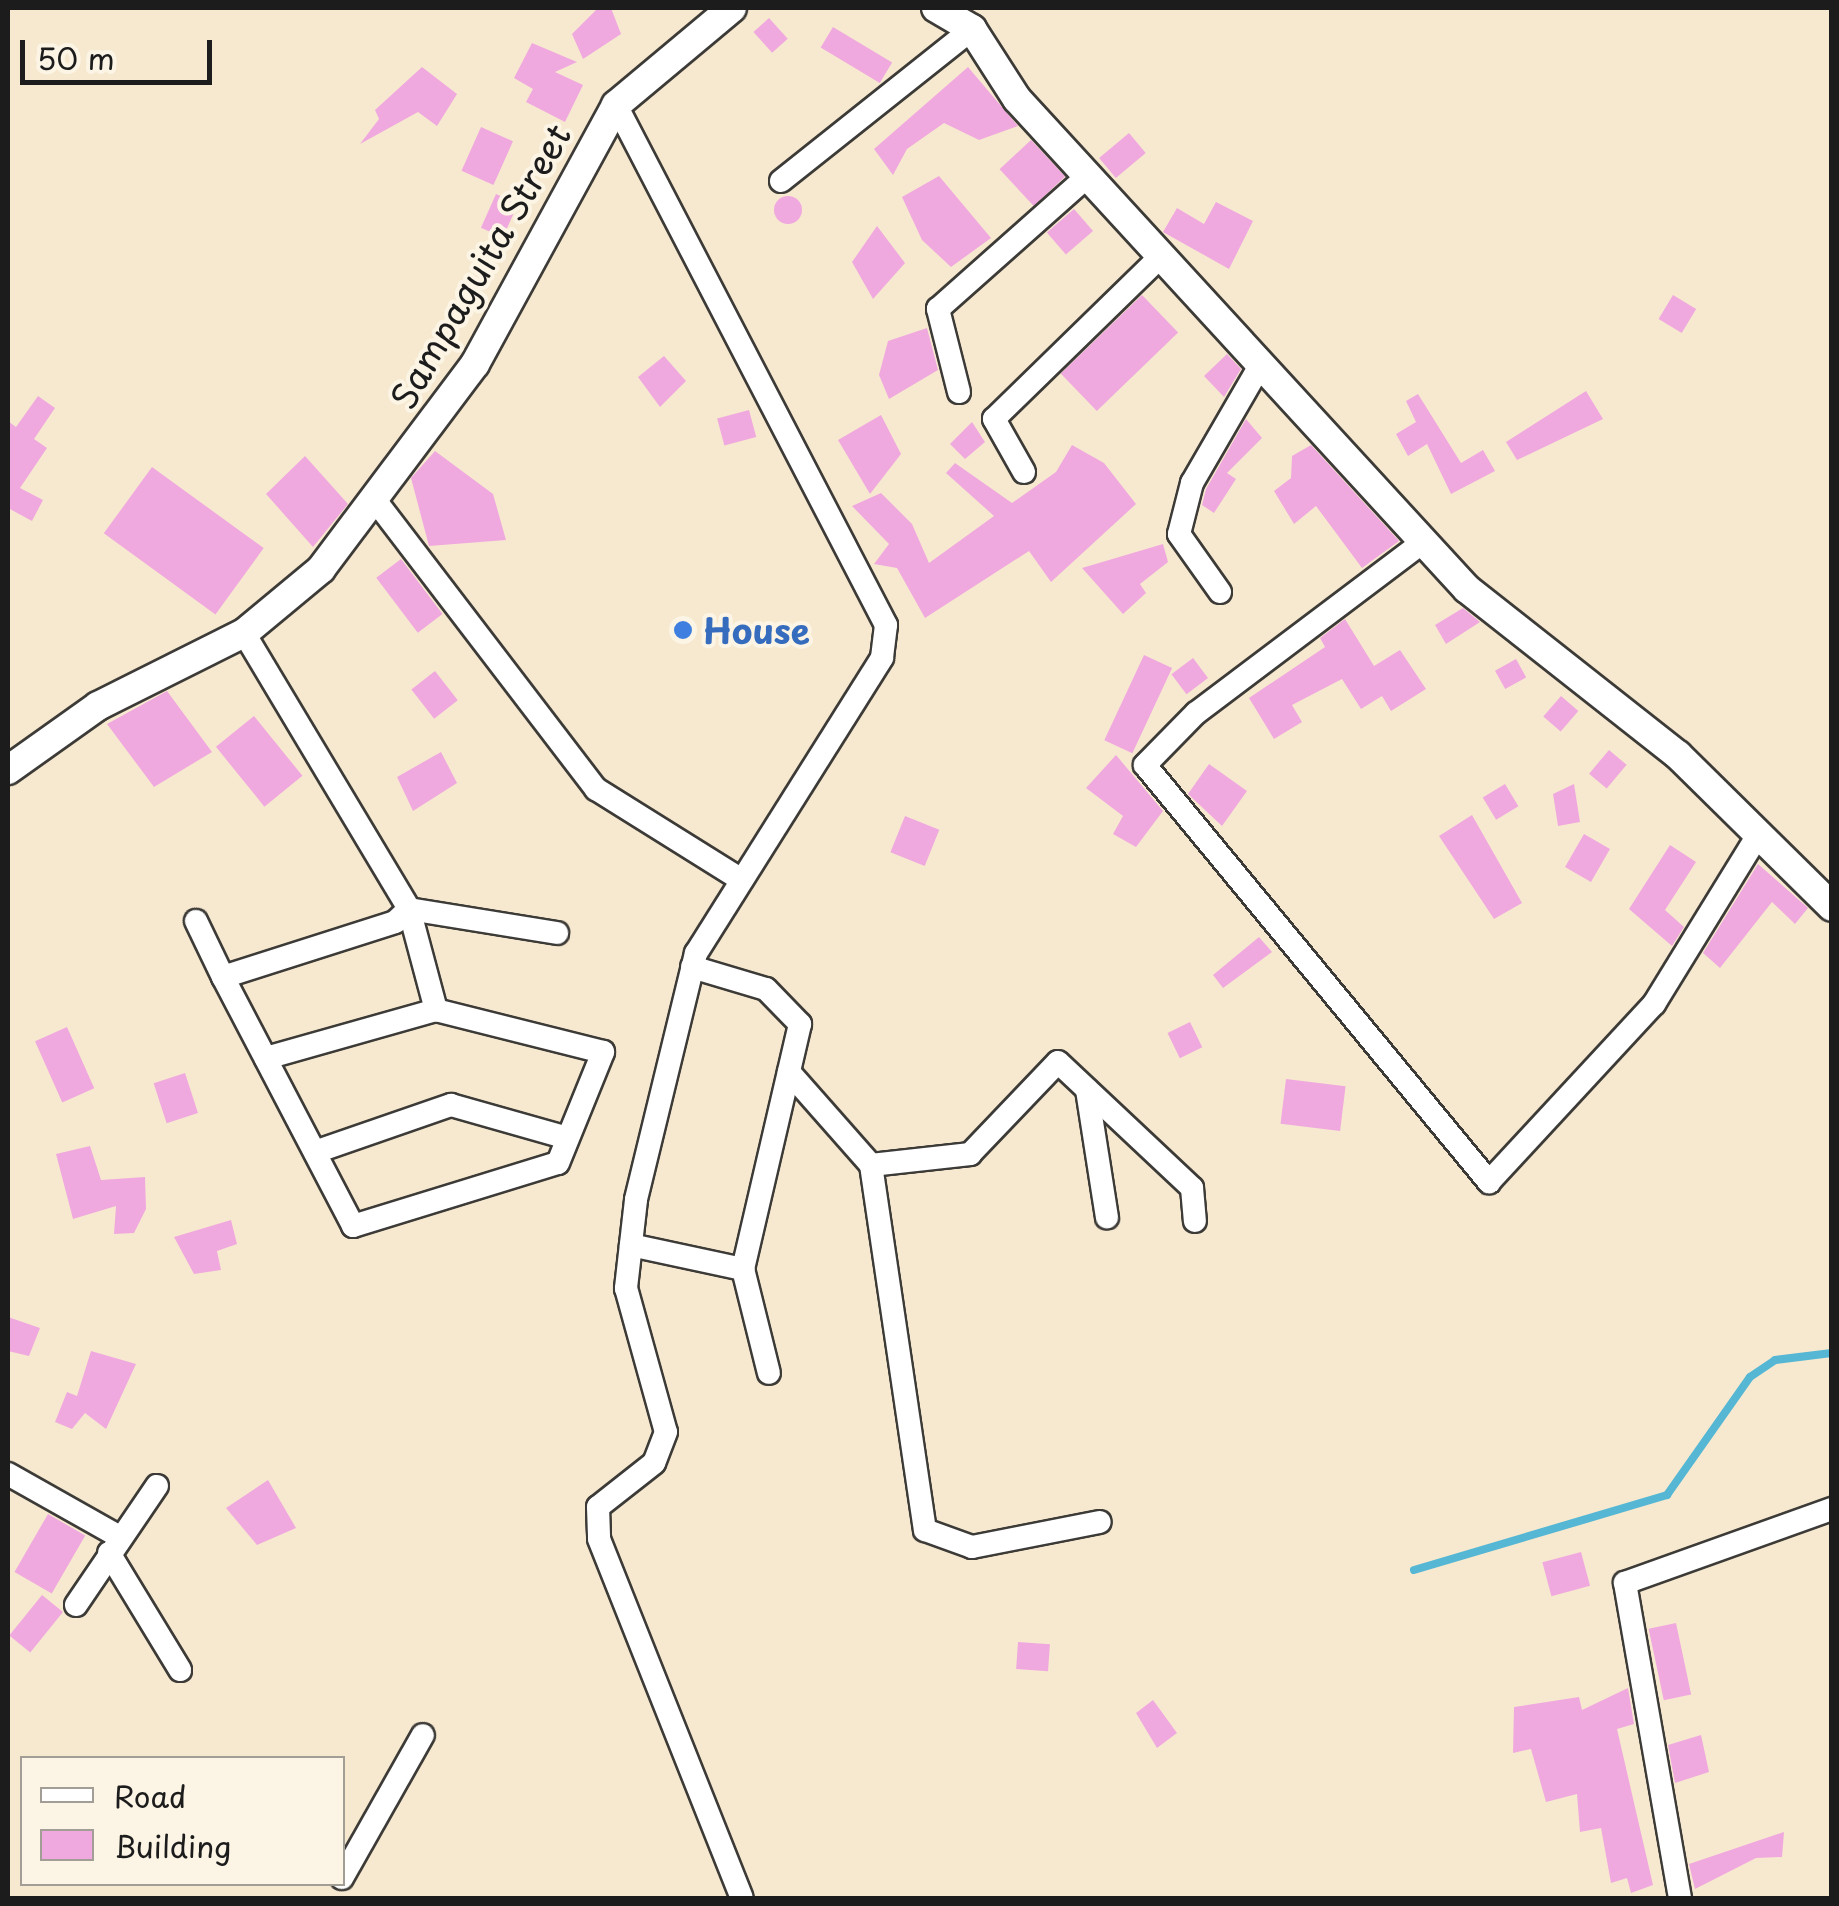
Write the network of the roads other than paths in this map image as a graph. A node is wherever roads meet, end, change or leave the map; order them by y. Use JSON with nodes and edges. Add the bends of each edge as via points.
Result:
{"nodes":[{"id":1,"x":732,"y":8,"type":"edge"},
{"id":2,"x":936,"y":8,"type":"edge"},
{"id":3,"x":974,"y":18,"type":"edge"},
{"id":4,"x":616,"y":105,"type":"junction"},
{"id":5,"x":1088,"y":176,"type":"junction"},
{"id":6,"x":781,"y":181,"type":"dead end"},
{"id":7,"x":1161,"y":256,"type":"junction"},
{"id":8,"x":1258,"y":369,"type":"junction"},
{"id":9,"x":959,"y":392,"type":"dead end"},
{"id":10,"x":1024,"y":472,"type":"dead end"},
{"id":11,"x":378,"y":504,"type":"junction"},
{"id":12,"x":1424,"y":542,"type":"junction"},
{"id":13,"x":1220,"y":592,"type":"dead end"},
{"id":14,"x":244,"y":634,"type":"junction"},
{"id":15,"x":8,"y":770,"type":"edge"},
{"id":16,"x":1758,"y":835,"type":"junction"},
{"id":17,"x":740,"y":878,"type":"junction"},
{"id":18,"x":1832,"y":908,"type":"edge"},
{"id":19,"x":409,"y":909,"type":"junction"},
{"id":20,"x":196,"y":921,"type":"dead end"},
{"id":21,"x":557,"y":933,"type":"dead end"},
{"id":22,"x":692,"y":967,"type":"junction"},
{"id":23,"x":223,"y":977,"type":"junction"},
{"id":24,"x":436,"y":1010,"type":"junction"},
{"id":25,"x":266,"y":1058,"type":"junction"},
{"id":26,"x":789,"y":1072,"type":"junction"},
{"id":27,"x":1087,"y":1090,"type":"junction"},
{"id":28,"x":564,"y":1137,"type":"junction"},
{"id":29,"x":316,"y":1152,"type":"junction"},
{"id":30,"x":870,"y":1165,"type":"junction"},
{"id":31,"x":1107,"y":1217,"type":"dead end"},
{"id":32,"x":1195,"y":1221,"type":"dead end"},
{"id":33,"x":632,"y":1244,"type":"junction"},
{"id":34,"x":743,"y":1269,"type":"junction"},
{"id":35,"x":769,"y":1373,"type":"dead end"},
{"id":36,"x":8,"y":1474,"type":"edge"},
{"id":37,"x":157,"y":1486,"type":"dead end"},
{"id":38,"x":1832,"y":1508,"type":"edge"},
{"id":39,"x":1100,"y":1522,"type":"dead end"},
{"id":40,"x":114,"y":1545,"type":"junction"},
{"id":41,"x":76,"y":1605,"type":"dead end"},
{"id":42,"x":180,"y":1670,"type":"dead end"},
{"id":43,"x":423,"y":1735,"type":"dead end"},
{"id":44,"x":345,"y":1874,"type":"edge"},
{"id":45,"x":742,"y":1898,"type":"edge"},
{"id":46,"x":1680,"y":1898,"type":"edge"}],
"edges":[{"from":1,"to":4,"type":"street","name":"Sampaguita Street"},
{"from":2,"to":3,"type":"street"},
{"from":3,"to":5,"type":"street","via":[[1017,99]]},
{"from":3,"to":6,"type":"street"},
{"from":4,"to":11,"type":"street","name":"Sampaguita Street","via":[[475,364]]},
{"from":4,"to":17,"type":"street","via":[[886,624],[882,658]]},
{"from":5,"to":7,"type":"street"},
{"from":5,"to":9,"type":"street","via":[[938,309]]},
{"from":7,"to":8,"type":"street"},
{"from":7,"to":10,"type":"street","via":[[994,419]]},
{"from":8,"to":12,"type":"street"},
{"from":8,"to":13,"type":"street","via":[[1192,483],[1179,534]]},
{"from":11,"to":14,"type":"street","name":"Sampaguita Street","via":[[321,570]]},
{"from":11,"to":17,"type":"street","via":[[596,789]]},
{"from":12,"to":16,"type":"street","via":[[1506,628],[1678,755]]},
{"from":12,"to":16,"type":"street","via":[[1196,713],[1145,765],[1489,1182],[1654,1004]]},
{"from":14,"to":15,"type":"street","name":"Sampaguita Street","via":[[98,706]]},
{"from":14,"to":19,"type":"street"},
{"from":16,"to":18,"type":"street"},
{"from":17,"to":22,"type":"street"},
{"from":19,"to":21,"type":"street"},
{"from":19,"to":23,"type":"street","via":[[394,922]]},
{"from":19,"to":24,"type":"street"},
{"from":20,"to":23,"type":"street"},
{"from":22,"to":26,"type":"street","via":[[766,989],[795,1014]]},
{"from":22,"to":33,"type":"street"},
{"from":23,"to":25,"type":"street"},
{"from":24,"to":25,"type":"street"},
{"from":24,"to":28,"type":"street","via":[[603,1052]]},
{"from":25,"to":29,"type":"street"},
{"from":26,"to":30,"type":"street"},
{"from":26,"to":34,"type":"street"},
{"from":27,"to":30,"type":"street","via":[[1058,1062],[970,1154]]},
{"from":27,"to":31,"type":"street"},
{"from":27,"to":32,"type":"street","via":[[1192,1188]]},
{"from":28,"to":29,"type":"street","via":[[451,1105]]},
{"from":28,"to":29,"type":"street","via":[[558,1163],[353,1226]]},
{"from":30,"to":39,"type":"street","via":[[925,1530],[972,1547]]},
{"from":33,"to":34,"type":"street"},
{"from":33,"to":45,"type":"street","via":[[626,1288],[666,1432],[654,1462],[598,1507],[598,1540]]},
{"from":34,"to":35,"type":"street"},
{"from":36,"to":40,"type":"street"},
{"from":37,"to":40,"type":"street"},
{"from":38,"to":46,"type":"street","via":[[1625,1584]]},
{"from":40,"to":41,"type":"street"},
{"from":40,"to":42,"type":"street"},
{"from":43,"to":44,"type":"street"}]}
